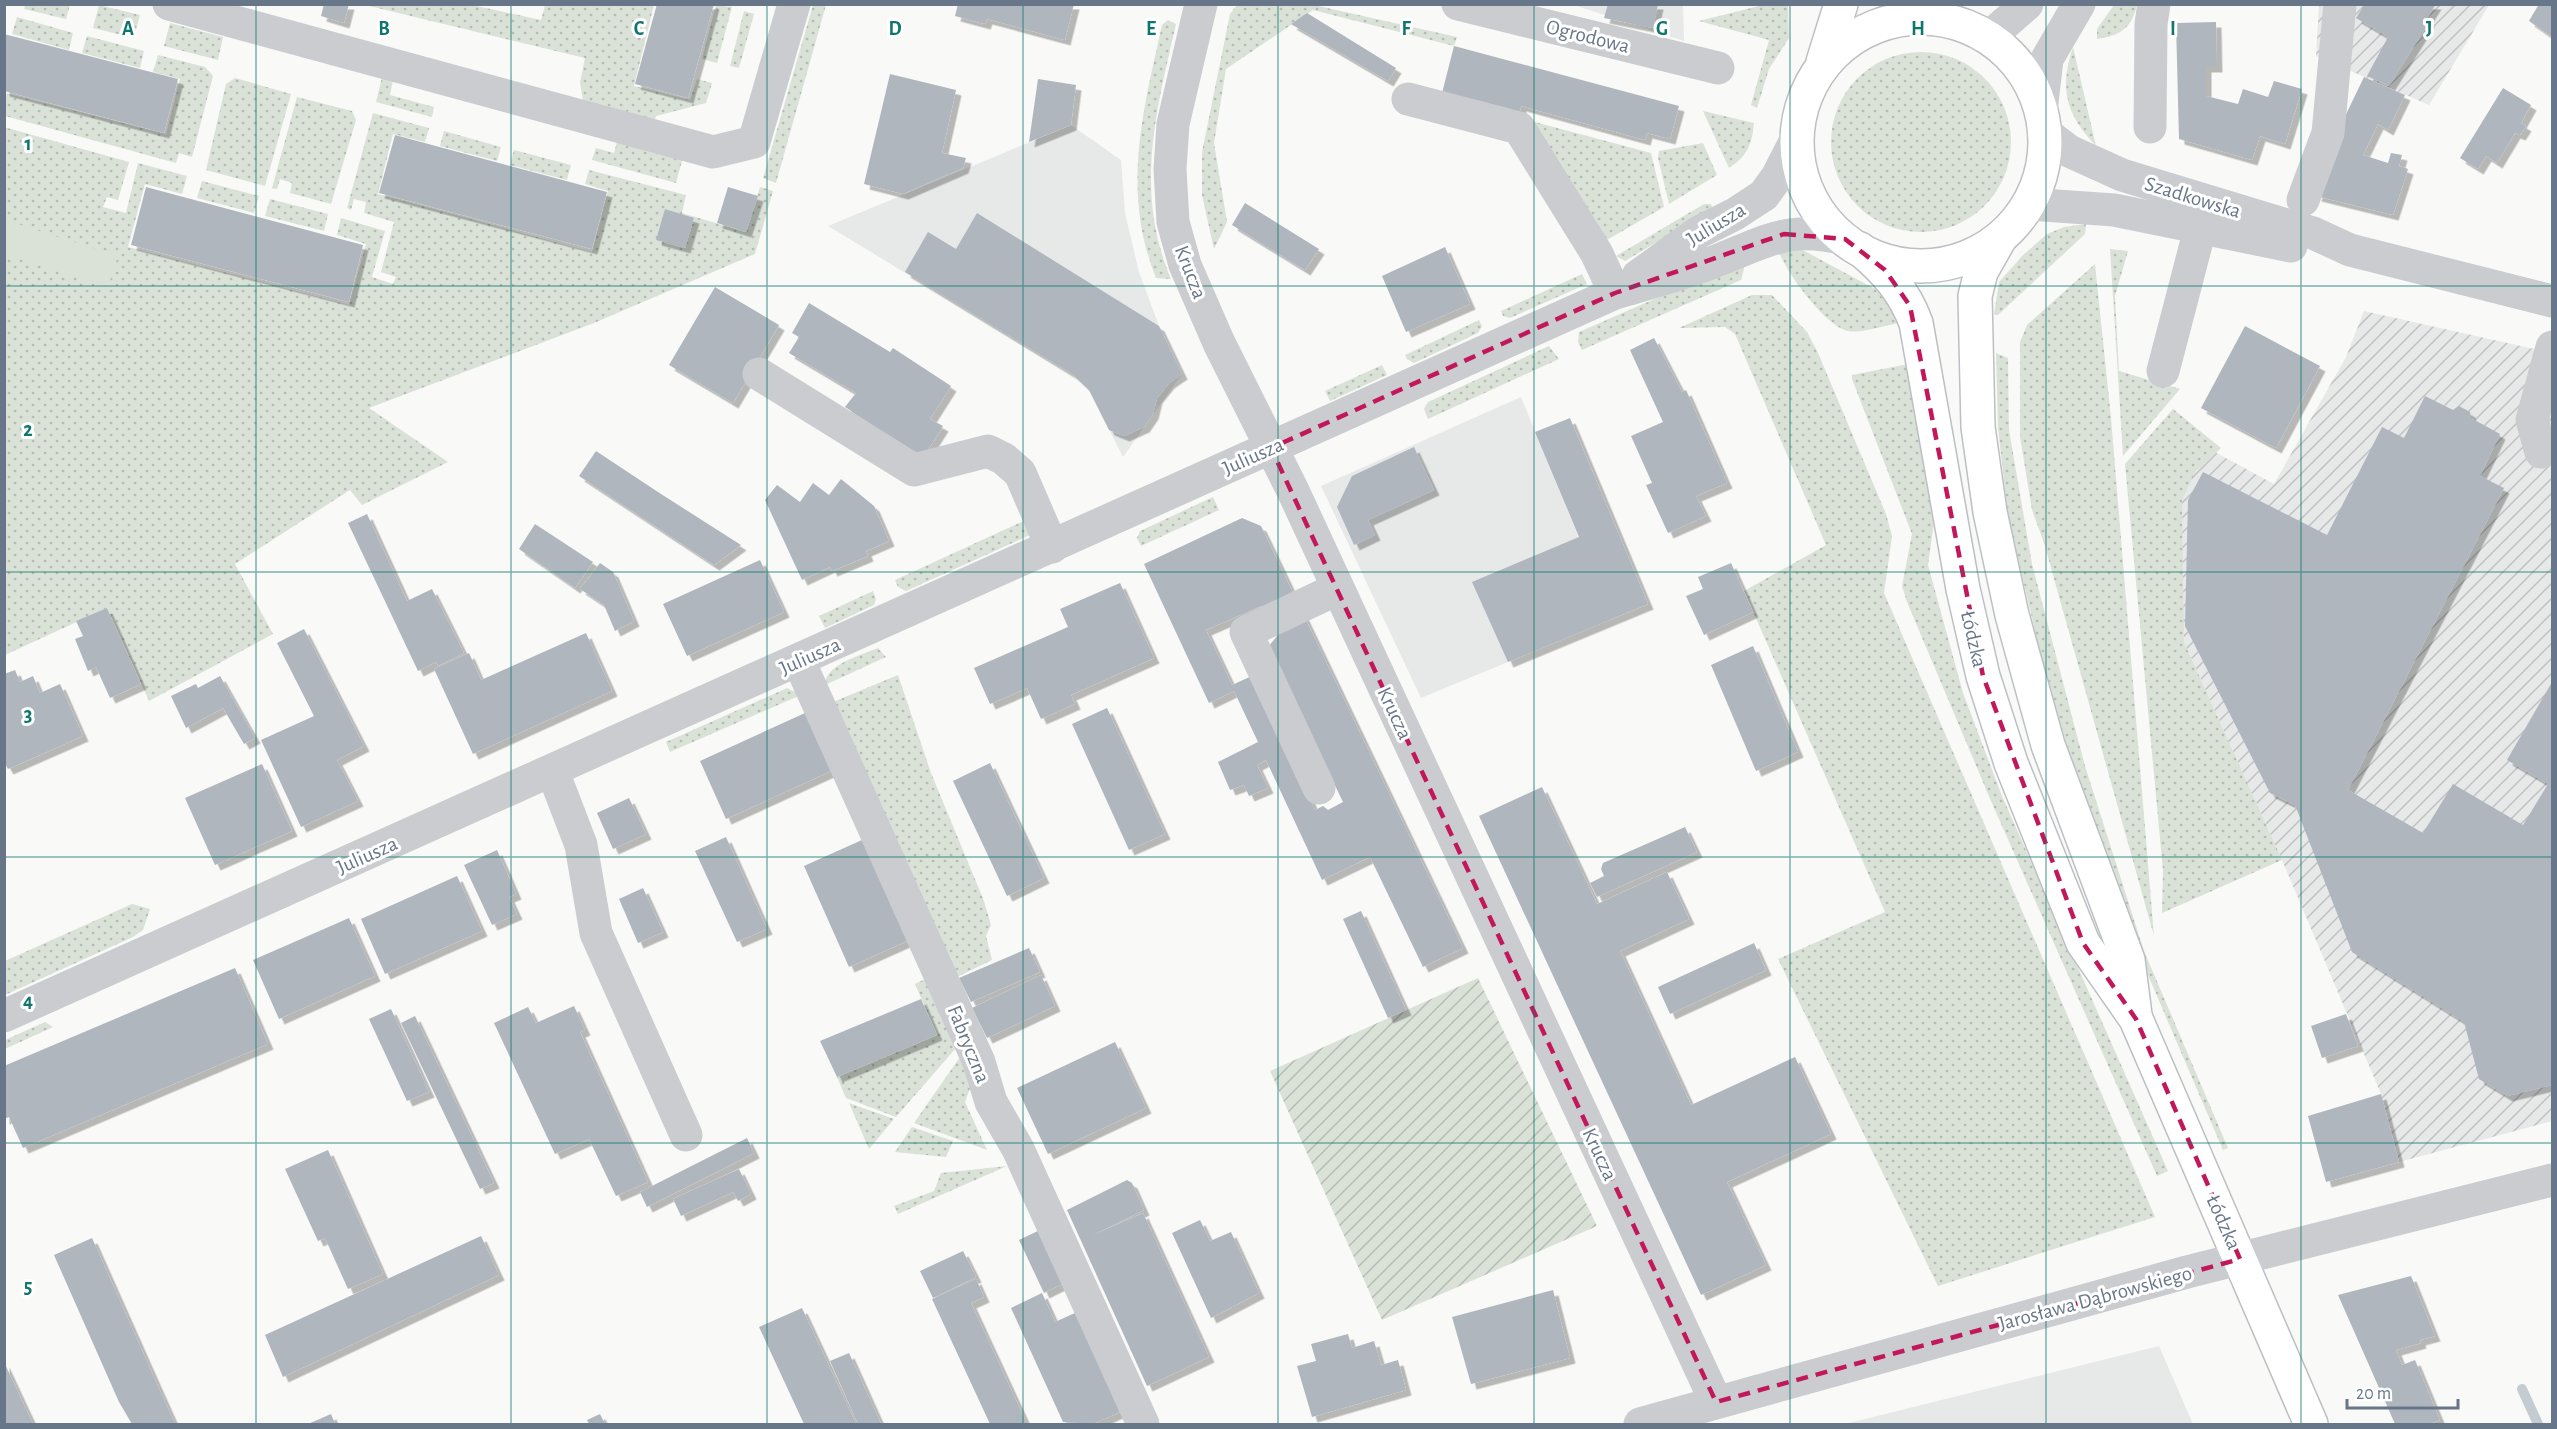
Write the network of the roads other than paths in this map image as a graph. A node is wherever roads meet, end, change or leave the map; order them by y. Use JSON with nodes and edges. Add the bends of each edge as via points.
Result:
{"nodes":[{"id":1,"x":169,"y":4,"type":"edge"},
{"id":2,"x":794,"y":4,"type":"edge"},
{"id":3,"x":1201,"y":4,"type":"edge"},
{"id":4,"x":1458,"y":4,"type":"edge"},
{"id":5,"x":1841,"y":4,"type":"edge"},
{"id":6,"x":2027,"y":4,"type":"edge"},
{"id":7,"x":2079,"y":4,"type":"edge"},
{"id":8,"x":2154,"y":4,"type":"edge"},
{"id":9,"x":2340,"y":4,"type":"edge"},
{"id":10,"x":1940,"y":13,"type":"edge"},
{"id":11,"x":1982,"y":35,"type":"junction"},
{"id":12,"x":1822,"y":64,"type":"junction"},
{"id":13,"x":1718,"y":68,"type":"dead end"},
{"id":14,"x":1408,"y":99,"type":"dead end"},
{"id":15,"x":2042,"y":121,"type":"junction"},
{"id":16,"x":2150,"y":127,"type":"dead end"},
{"id":17,"x":1797,"y":138,"type":"junction"},
{"id":18,"x":2302,"y":200,"type":"dead end"},
{"id":19,"x":2028,"y":204,"type":"junction"},
{"id":20,"x":2204,"y":215,"type":"junction"},
{"id":21,"x":1999,"y":240,"type":"junction"},
{"id":22,"x":1852,"y":244,"type":"junction"},
{"id":23,"x":1615,"y":293,"type":"junction"},
{"id":24,"x":2553,"y":301,"type":"edge"},
{"id":25,"x":2553,"y":347,"type":"edge"},
{"id":26,"x":2163,"y":371,"type":"dead end"},
{"id":27,"x":759,"y":374,"type":"dead end"},
{"id":28,"x":1271,"y":448,"type":"junction"},
{"id":29,"x":2541,"y":452,"type":"dead end"},
{"id":30,"x":1052,"y":547,"type":"junction"},
{"id":31,"x":1337,"y":589,"type":"junction"},
{"id":32,"x":799,"y":661,"type":"junction"},
{"id":33,"x":553,"y":772,"type":"junction"},
{"id":34,"x":1319,"y":788,"type":"dead end"},
{"id":35,"x":4,"y":1016,"type":"edge"},
{"id":36,"x":2136,"y":1019,"type":"junction"},
{"id":37,"x":686,"y":1135,"type":"dead end"},
{"id":38,"x":2553,"y":1180,"type":"edge"},
{"id":39,"x":2240,"y":1259,"type":"junction"},
{"id":40,"x":1716,"y":1402,"type":"junction"},
{"id":41,"x":1643,"y":1424,"type":"edge"},
{"id":42,"x":1143,"y":1425,"type":"edge"},
{"id":43,"x":2312,"y":1425,"type":"edge"}],
"edges":[{"from":1,"to":2,"type":"street","via":[[713,152],[754,142]]},
{"from":3,"to":28,"type":"street","name":"Krucza","via":[[1173,124],[1173,222],[1185,265]]},
{"from":4,"to":13,"type":"street","name":"Ogrodowa"},
{"from":5,"to":12,"type":"main road"},
{"from":6,"to":11,"type":"street","via":[[1995,32]]},
{"from":7,"to":15,"type":"street","via":[[2047,59]]},
{"from":8,"to":16,"type":"street"},
{"from":9,"to":18,"type":"street","via":[[2328,133]]},
{"from":10,"to":11,"type":"main road"},
{"from":10,"to":12,"type":"main road","via":[[1862,33]]},
{"from":11,"to":15,"type":"main road","via":[[2012,57],[2031,82]]},
{"from":12,"to":17,"type":"main road","name":"Łódzka","via":[[1800,113]]},
{"from":14,"to":23,"type":"street","via":[[1519,128],[1597,254]]},
{"from":15,"to":19,"type":"main road","via":[[2043,164]]},
{"from":15,"to":20,"type":"street","name":"Szadkowska","via":[[2069,151]]},
{"from":17,"to":22,"type":"main road","name":"Łódzka","via":[[1800,170],[1810,197]]},
{"from":17,"to":23,"type":"street","name":"Juliusza","via":[[1778,177],[1764,195],[1700,232]]},
{"from":19,"to":20,"type":"street","name":"Szadkowska"},
{"from":19,"to":21,"type":"main road"},
{"from":20,"to":24,"type":"street","name":"Szadkowska","via":[[2313,234],[2350,250]]},
{"from":20,"to":26,"type":"street"},
{"from":21,"to":22,"type":"main road","via":[[1968,259],[1938,266],[1906,264]]},
{"from":21,"to":36,"type":"main road","name":"Łódzka","via":[[1981,272],[1975,296],[1978,428],[1990,512],[2012,615],[2048,745],[2128,960]]},
{"from":22,"to":23,"type":"street","name":"Juliusza","via":[[1823,234],[1784,234],[1716,261]]},
{"from":22,"to":36,"type":"main road","name":"Łódzka","via":[[1885,270],[1900,288],[1916,323],[1963,589],[1983,676],[2011,762],[2083,943]]},
{"from":23,"to":28,"type":"street","name":"Juliusza"},
{"from":25,"to":29,"type":"street","via":[[2532,420]]},
{"from":27,"to":30,"type":"street","via":[[914,470],[988,451],[1004,459],[1020,473]]},
{"from":28,"to":30,"type":"street","name":"Juliusza"},
{"from":28,"to":31,"type":"street","name":"Krucza"},
{"from":30,"to":32,"type":"street","name":"Juliusza"},
{"from":31,"to":34,"type":"street","via":[[1246,632]]},
{"from":31,"to":40,"type":"street","name":"Krucza"},
{"from":32,"to":33,"type":"street","name":"Juliusza"},
{"from":32,"to":42,"type":"street","name":"Fabryczna","via":[[979,1062],[992,1101],[1018,1149]]},
{"from":33,"to":35,"type":"street","name":"Juliusza"},
{"from":33,"to":37,"type":"street","via":[[581,845],[596,933]]},
{"from":36,"to":39,"type":"main road","name":"Łódzka"},
{"from":38,"to":39,"type":"street","name":"Jarosława Dąbrowskiego"},
{"from":39,"to":40,"type":"street","name":"Jarosława Dąbrowskiego"},
{"from":39,"to":43,"type":"main road","name":"Łódzka"},
{"from":40,"to":41,"type":"street","name":"Jarosława Dąbrowskiego"}]}
